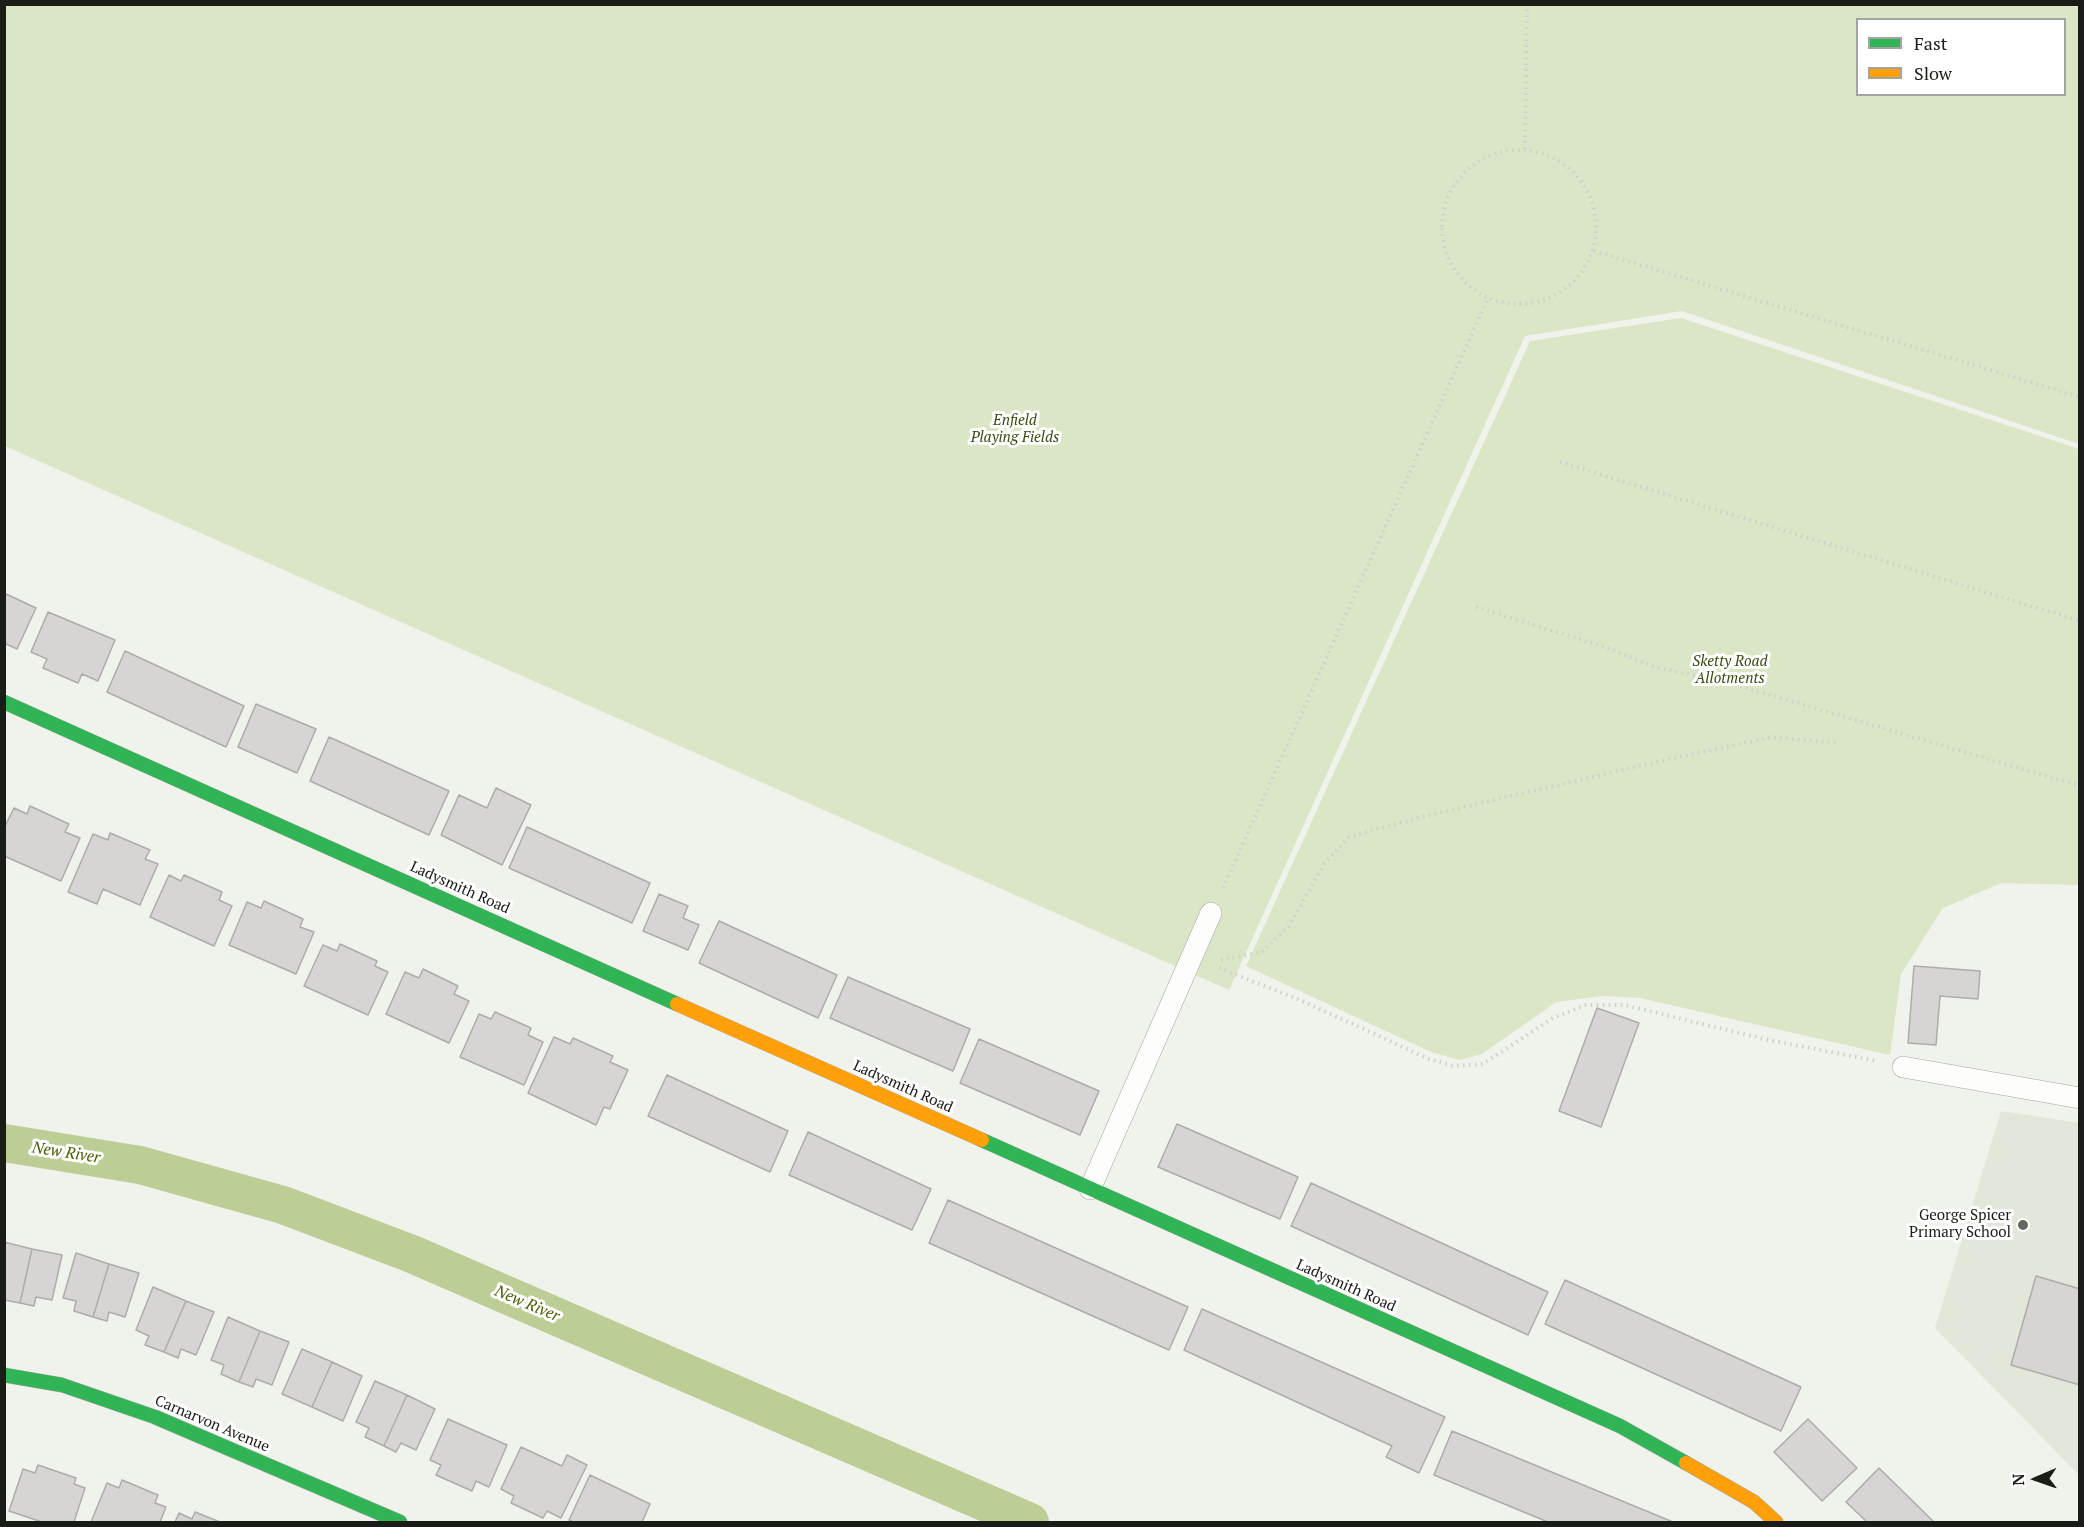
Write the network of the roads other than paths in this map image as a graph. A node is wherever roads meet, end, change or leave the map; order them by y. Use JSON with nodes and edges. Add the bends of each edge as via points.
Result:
{"nodes":[{"id":1,"x":4,"y":702,"type":"edge"},
{"id":2,"x":1211,"y":913,"type":"road end"},
{"id":3,"x":1903,"y":1067,"type":"road end"},
{"id":4,"x":2079,"y":1098,"type":"edge"},
{"id":5,"x":1090,"y":1189,"type":"junction"},
{"id":6,"x":4,"y":1375,"type":"edge"},
{"id":7,"x":400,"y":1522,"type":"edge"},
{"id":8,"x":1776,"y":1522,"type":"edge"}],
"edges":[{"from":1,"to":5,"type":"street","name":"Ladysmith Road"},
{"from":2,"to":5,"type":"lane"},
{"from":3,"to":4,"type":"lane"},
{"from":5,"to":8,"type":"street","name":"Ladysmith Road","via":[[1620,1426],[1754,1502]]},
{"from":6,"to":7,"type":"street","name":"Carnarvon Avenue","via":[[62,1385],[155,1417]]}]}
